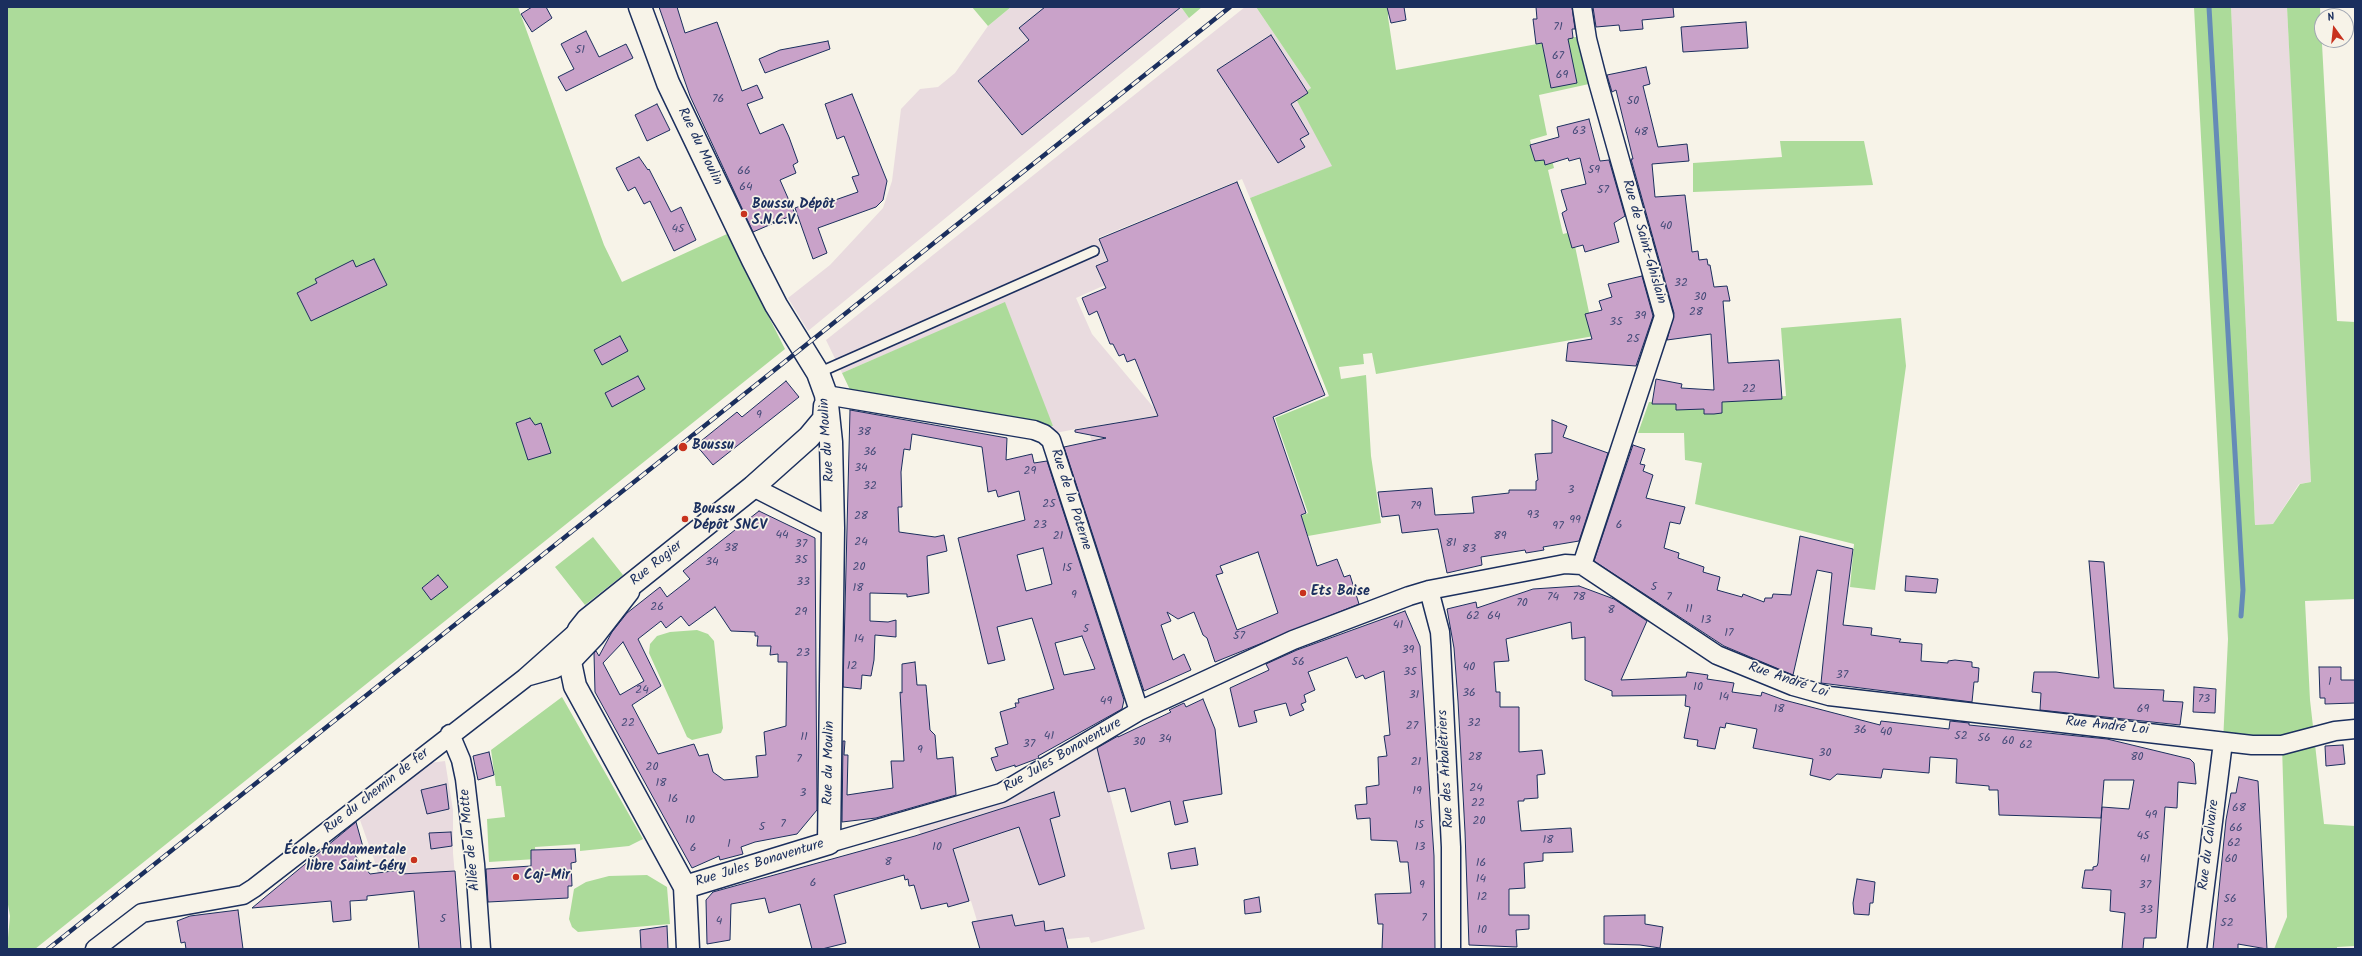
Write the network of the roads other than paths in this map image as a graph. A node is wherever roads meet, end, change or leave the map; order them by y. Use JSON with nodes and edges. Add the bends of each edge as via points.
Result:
{"nodes":[{"id":1,"x":640,"y":7,"type":"edge"},
{"id":2,"x":1582,"y":7,"type":"edge"},
{"id":3,"x":1094,"y":251,"type":"dead end"},
{"id":4,"x":818,"y":373,"type":"junction"},
{"id":5,"x":826,"y":395,"type":"junction"},
{"id":6,"x":753,"y":487,"type":"junction"},
{"id":7,"x":833,"y":528,"type":"junction"},
{"id":8,"x":1582,"y":565,"type":"junction"},
{"id":9,"x":639,"y":578,"type":"junction"},
{"id":10,"x":1429,"y":590,"type":"junction"},
{"id":11,"x":579,"y":630,"type":"junction"},
{"id":12,"x":568,"y":673,"type":"junction"},
{"id":13,"x":524,"y":678,"type":"junction"},
{"id":14,"x":1139,"y":712,"type":"junction"},
{"id":15,"x":2355,"y":729,"type":"edge"},
{"id":16,"x":450,"y":734,"type":"junction"},
{"id":17,"x":2223,"y":742,"type":"junction"},
{"id":18,"x":829,"y":844,"type":"junction"},
{"id":19,"x":685,"y":887,"type":"junction"},
{"id":20,"x":95,"y":949,"type":"edge"},
{"id":21,"x":480,"y":949,"type":"edge"},
{"id":22,"x":688,"y":949,"type":"edge"},
{"id":23,"x":1451,"y":949,"type":"edge"},
{"id":24,"x":2197,"y":949,"type":"edge"}],
"edges":[{"from":1,"to":4,"type":"street","name":"Rue du Moulin","via":[[668,83],[753,260],[776,305]]},
{"from":2,"to":8,"type":"street","name":"Rue de Saint-Ghislain","via":[[1596,75],[1664,316]]},
{"from":3,"to":4,"type":"lane"},
{"from":4,"to":5,"type":"street","name":"Rue du Moulin"},
{"from":5,"to":6,"type":"street","name":"Rue Rogier","via":[[824,419],[819,428]]},
{"from":5,"to":7,"type":"street","name":"Rue du Moulin","via":[[832,442]]},
{"from":5,"to":14,"type":"street","name":"Rue de la Poterne","via":[[1034,430],[1051,440]]},
{"from":6,"to":7,"type":"street"},
{"from":6,"to":9,"type":"street","name":"Rue Rogier"},
{"from":7,"to":18,"type":"street","name":"Rue du Moulin"},
{"from":8,"to":10,"type":"street","via":[[1565,564]]},
{"from":8,"to":17,"type":"street","name":"Rue André Loi","via":[[1717,655],[1793,686],[1829,696]]},
{"from":9,"to":11,"type":"street","name":"Rue Rogier","via":[[597,611]]},
{"from":9,"to":12,"type":"street"},
{"from":10,"to":14,"type":"street","name":"Rue Jules Bonaventure","via":[[1293,640]]},
{"from":10,"to":23,"type":"street","name":"Rue des Arbalétriers","via":[[1441,646],[1451,847]]},
{"from":11,"to":12,"type":"street"},
{"from":11,"to":13,"type":"street","name":"Rue du chemin de fer"},
{"from":12,"to":13,"type":"street"},
{"from":12,"to":19,"type":"street"},
{"from":13,"to":16,"type":"street","name":"Rue du chemin de fer"},
{"from":14,"to":18,"type":"street","name":"Rue Jules Bonaventure","via":[[1001,793]]},
{"from":15,"to":17,"type":"street","name":"Rue André Loi","via":[[2335,731],[2282,745]]},
{"from":16,"to":20,"type":"street","name":"Rue du chemin de fer","via":[[243,895],[142,913]]},
{"from":16,"to":21,"type":"street","name":"Allée de la Motte","via":[[461,760],[465,779],[475,864]]},
{"from":17,"to":24,"type":"street","name":"Rue du Calvaire"},
{"from":18,"to":19,"type":"street","name":"Rue Jules Bonaventure"},
{"from":19,"to":22,"type":"street"}]}
